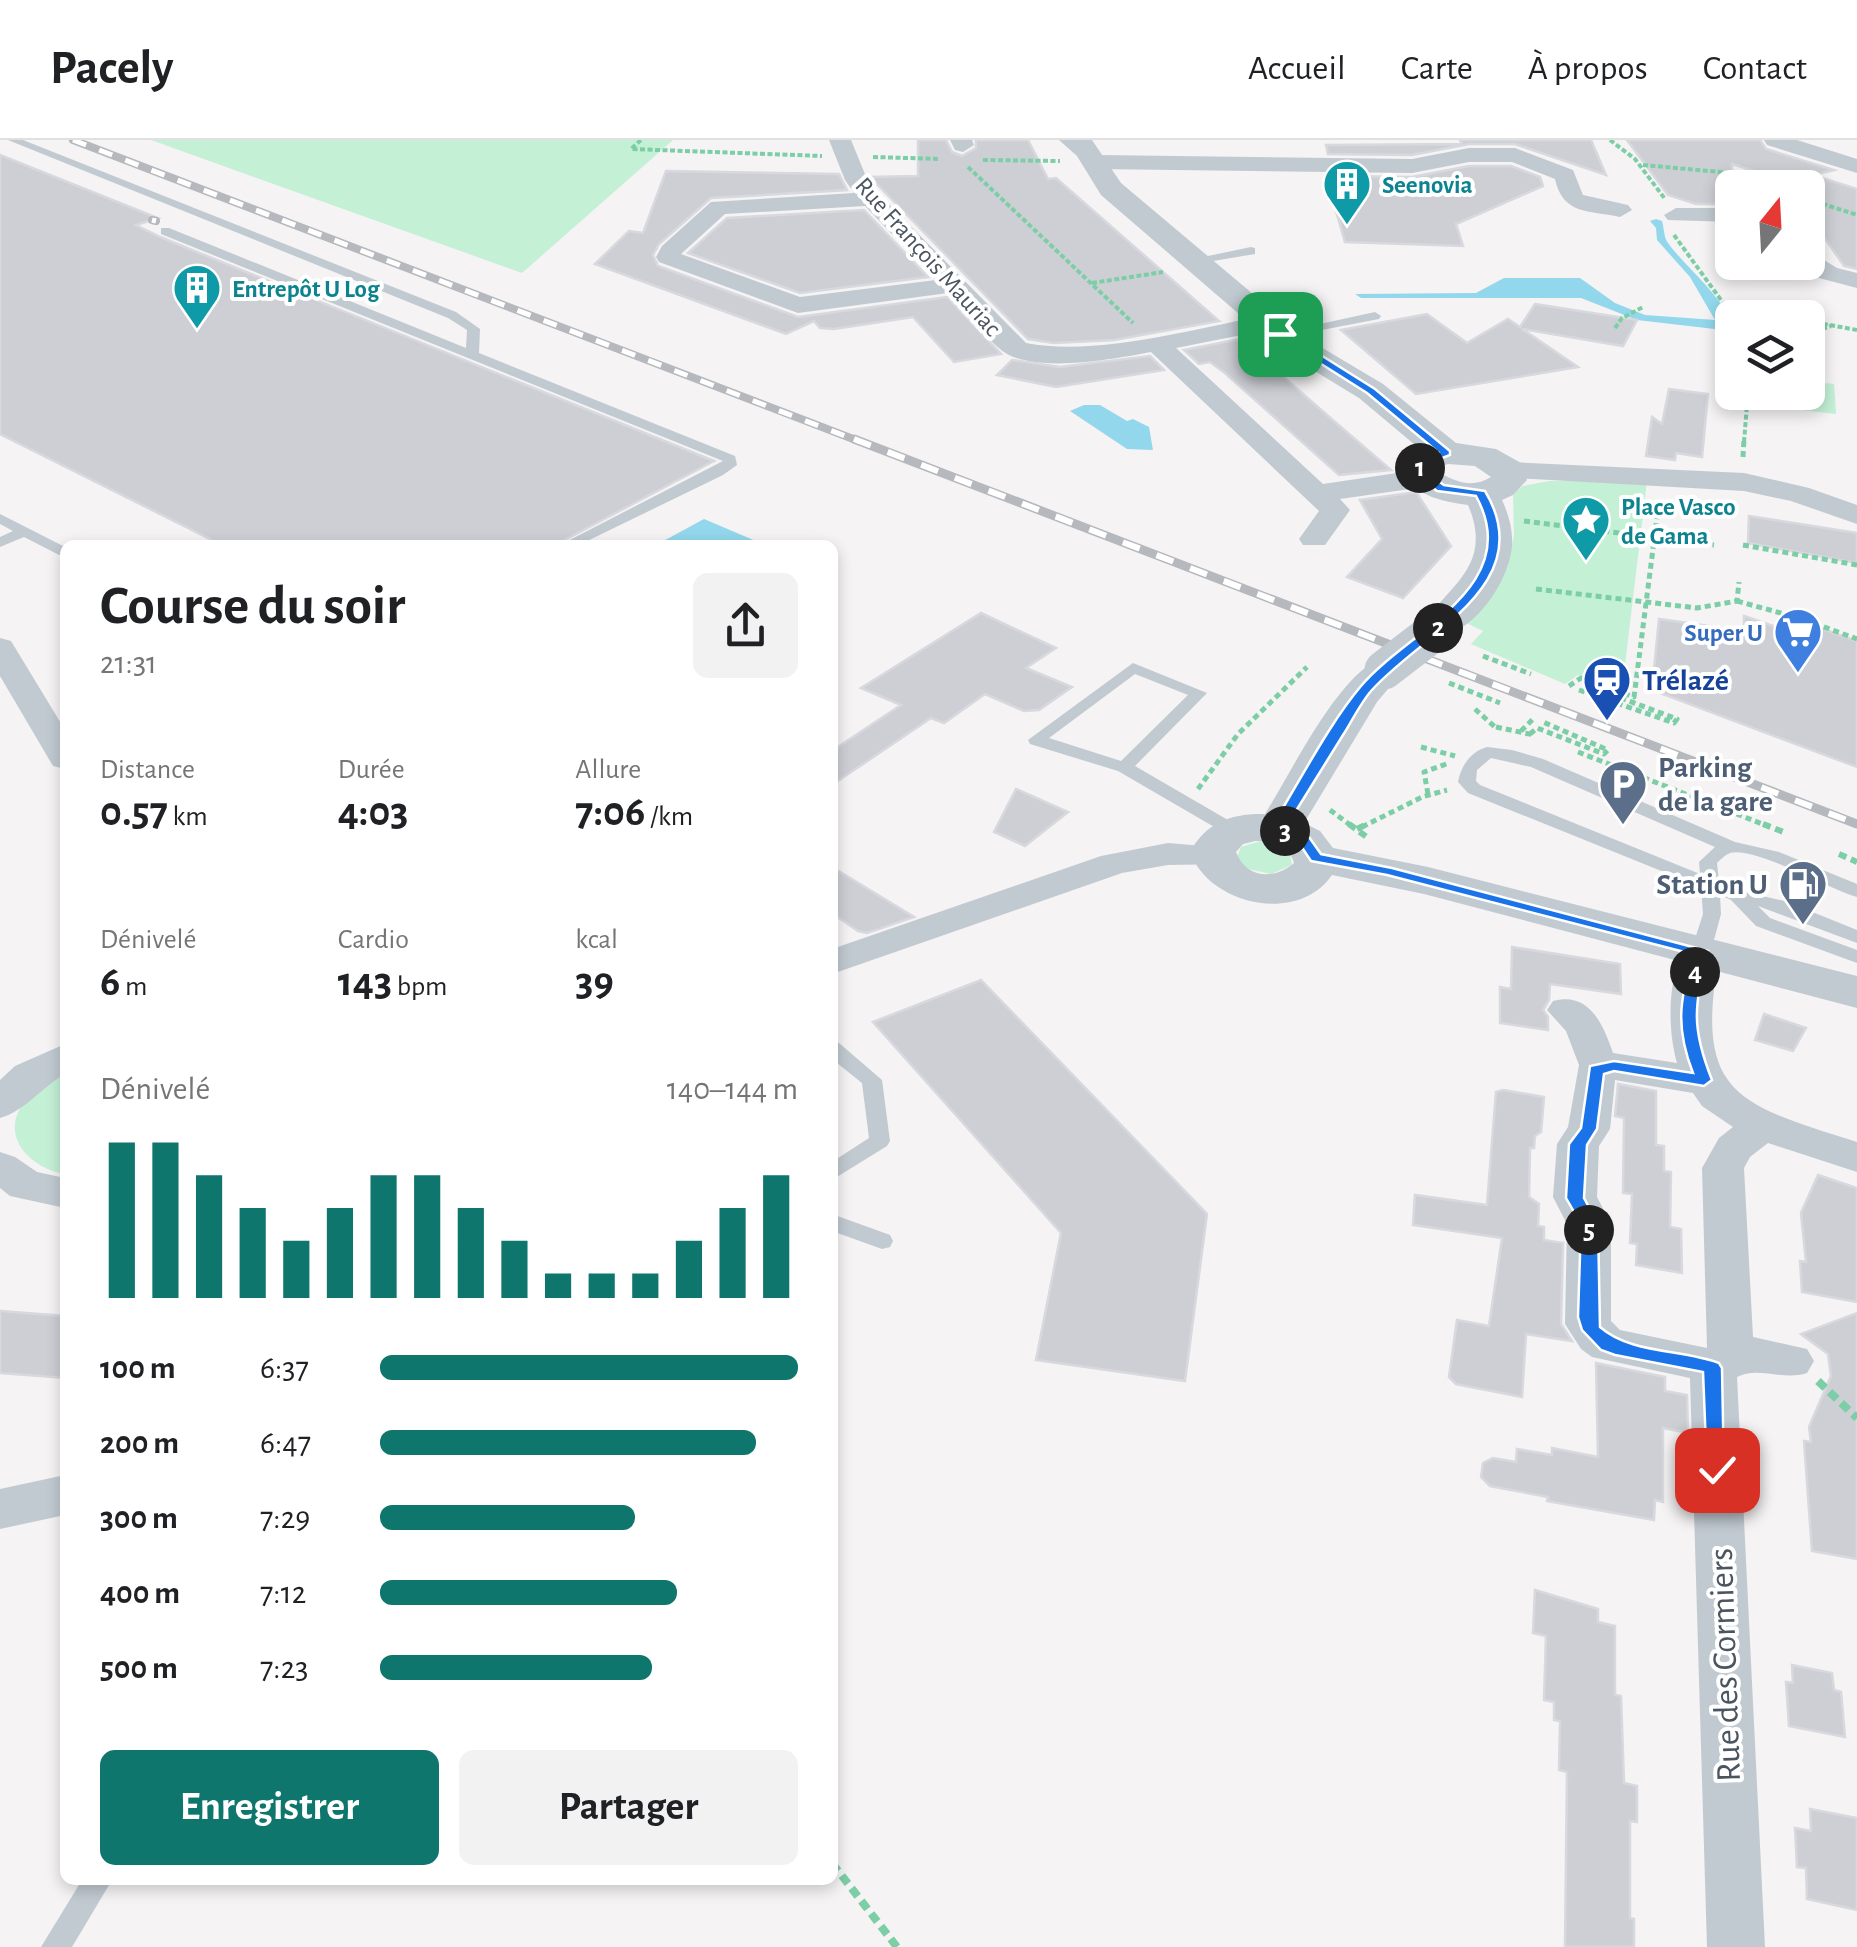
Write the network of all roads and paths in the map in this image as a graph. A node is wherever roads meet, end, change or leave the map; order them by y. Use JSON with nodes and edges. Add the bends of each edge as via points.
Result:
{"nodes":[{"id":1,"x":14,"y":140,"type":"edge"},
{"id":2,"x":641,"y":140,"type":"edge"},
{"id":3,"x":1073,"y":140,"type":"edge"},
{"id":4,"x":1298,"y":140,"type":"edge"},
{"id":5,"x":1774,"y":140,"type":"edge"},
{"id":6,"x":838,"y":148,"type":"edge"},
{"id":7,"x":961,"y":148,"type":"edge"},
{"id":8,"x":1098,"y":162,"type":"junction"},
{"id":9,"x":1642,"y":165,"type":"dead end"},
{"id":10,"x":1312,"y":166,"type":"junction"},
{"id":11,"x":1857,"y":166,"type":"edge"},
{"id":12,"x":1715,"y":172,"type":"edge"},
{"id":13,"x":1319,"y":192,"type":"dead end"},
{"id":14,"x":870,"y":199,"type":"junction"},
{"id":15,"x":1825,"y":204,"type":"edge"},
{"id":16,"x":1620,"y":210,"type":"dead end"},
{"id":17,"x":1676,"y":215,"type":"dead end"},
{"id":18,"x":1857,"y":215,"type":"edge"},
{"id":19,"x":1715,"y":216,"type":"edge"},
{"id":20,"x":165,"y":231,"type":"dead end"},
{"id":21,"x":1251,"y":251,"type":"dead end"},
{"id":22,"x":1185,"y":265,"type":"junction"},
{"id":23,"x":1825,"y":271,"type":"edge"},
{"id":24,"x":1857,"y":281,"type":"edge"},
{"id":25,"x":1090,"y":283,"type":"junction"},
{"id":26,"x":952,"y":285,"type":"junction"},
{"id":27,"x":1642,"y":307,"type":"dead end"},
{"id":28,"x":1375,"y":316,"type":"dead end"},
{"id":29,"x":1825,"y":325,"type":"edge"},
{"id":30,"x":1832,"y":326,"type":"junction"},
{"id":31,"x":1615,"y":328,"type":"dead end"},
{"id":32,"x":1825,"y":328,"type":"edge"},
{"id":33,"x":1274,"y":329,"type":"junction"},
{"id":34,"x":1857,"y":330,"type":"edge"},
{"id":35,"x":1149,"y":337,"type":"junction"},
{"id":36,"x":472,"y":356,"type":"junction"},
{"id":37,"x":1747,"y":410,"type":"edge"},
{"id":38,"x":1435,"y":465,"type":"junction"},
{"id":39,"x":1743,"y":474,"type":"dead end"},
{"id":40,"x":1494,"y":482,"type":"junction"},
{"id":41,"x":1660,"y":485,"type":"dead end"},
{"id":42,"x":1318,"y":493,"type":"junction"},
{"id":43,"x":1857,"y":514,"type":"edge"},
{"id":44,"x":0,"y":518,"type":"edge"},
{"id":45,"x":1516,"y":520,"type":"dead end"},
{"id":46,"x":25,"y":531,"type":"junction"},
{"id":47,"x":1657,"y":538,"type":"junction"},
{"id":48,"x":1314,"y":539,"type":"dead end"},
{"id":49,"x":576,"y":540,"type":"edge"},
{"id":50,"x":0,"y":543,"type":"edge"},
{"id":51,"x":1714,"y":544,"type":"dead end"},
{"id":52,"x":1743,"y":544,"type":"dead end"},
{"id":53,"x":60,"y":550,"type":"edge"},
{"id":54,"x":1857,"y":566,"type":"edge"},
{"id":55,"x":1739,"y":582,"type":"dead end"},
{"id":56,"x":1536,"y":589,"type":"dead end"},
{"id":57,"x":1738,"y":601,"type":"junction"},
{"id":58,"x":1646,"y":605,"type":"junction"},
{"id":59,"x":1857,"y":638,"type":"edge"},
{"id":60,"x":0,"y":648,"type":"edge"},
{"id":61,"x":1483,"y":656,"type":"dead end"},
{"id":62,"x":1306,"y":666,"type":"dead end"},
{"id":63,"x":1531,"y":674,"type":"dead end"},
{"id":64,"x":1590,"y":681,"type":"junction"},
{"id":65,"x":1449,"y":684,"type":"dead end"},
{"id":66,"x":1570,"y":686,"type":"dead end"},
{"id":67,"x":1579,"y":690,"type":"dead end"},
{"id":68,"x":1500,"y":702,"type":"dead end"},
{"id":69,"x":1534,"y":718,"type":"dead end"},
{"id":70,"x":1543,"y":722,"type":"dead end"},
{"id":71,"x":1496,"y":728,"type":"dead end"},
{"id":72,"x":1521,"y":730,"type":"junction"},
{"id":73,"x":1530,"y":734,"type":"junction"},
{"id":74,"x":1421,"y":747,"type":"dead end"},
{"id":75,"x":60,"y":750,"type":"edge"},
{"id":76,"x":1451,"y":755,"type":"dead end"},
{"id":77,"x":1124,"y":767,"type":"junction"},
{"id":78,"x":1474,"y":789,"type":"junction"},
{"id":79,"x":1188,"y":804,"type":"junction"},
{"id":80,"x":1329,"y":808,"type":"dead end"},
{"id":81,"x":1357,"y":829,"type":"junction"},
{"id":82,"x":1788,"y":834,"type":"dead end"},
{"id":83,"x":1242,"y":839,"type":"junction"},
{"id":84,"x":1373,"y":845,"type":"dead end"},
{"id":85,"x":1731,"y":847,"type":"junction"},
{"id":86,"x":1822,"y":848,"type":"dead end"},
{"id":87,"x":1316,"y":858,"type":"junction"},
{"id":88,"x":1857,"y":862,"type":"edge"},
{"id":89,"x":1707,"y":884,"type":"junction"},
{"id":90,"x":1857,"y":891,"type":"edge"},
{"id":91,"x":1738,"y":896,"type":"junction"},
{"id":92,"x":1857,"y":938,"type":"edge"},
{"id":93,"x":1700,"y":951,"type":"junction"},
{"id":94,"x":1857,"y":957,"type":"edge"},
{"id":95,"x":838,"y":960,"type":"edge"},
{"id":96,"x":1857,"y":992,"type":"edge"},
{"id":97,"x":1567,"y":1010,"type":"dead end"},
{"id":98,"x":838,"y":1053,"type":"edge"},
{"id":99,"x":60,"y":1058,"type":"edge"},
{"id":100,"x":1600,"y":1067,"type":"junction"},
{"id":101,"x":1704,"y":1080,"type":"junction"},
{"id":102,"x":8,"y":1092,"type":"edge"},
{"id":103,"x":1762,"y":1126,"type":"junction"},
{"id":104,"x":1857,"y":1158,"type":"edge"},
{"id":105,"x":0,"y":1168,"type":"edge"},
{"id":106,"x":838,"y":1169,"type":"edge"},
{"id":107,"x":60,"y":1192,"type":"edge"},
{"id":108,"x":838,"y":1224,"type":"edge"},
{"id":109,"x":882,"y":1242,"type":"dead end"},
{"id":110,"x":1722,"y":1359,"type":"junction"},
{"id":111,"x":1790,"y":1361,"type":"joint"},
{"id":112,"x":1857,"y":1418,"type":"edge"},
{"id":113,"x":60,"y":1495,"type":"edge"},
{"id":114,"x":0,"y":1510,"type":"edge"},
{"id":115,"x":838,"y":1872,"type":"edge"},
{"id":116,"x":95,"y":1885,"type":"edge"},
{"id":117,"x":56,"y":1947,"type":"edge"},
{"id":118,"x":897,"y":1947,"type":"edge"},
{"id":119,"x":1736,"y":1947,"type":"edge"}],
"edges":[{"from":1,"to":36,"type":"lane","via":[[452,314],[474,329]]},
{"from":2,"to":6,"type":"path","via":[[631,149],[678,154]]},
{"from":3,"to":8,"type":"street"},
{"from":4,"to":10,"type":"street"},
{"from":5,"to":11,"type":"street"},
{"from":6,"to":14,"type":"street","name":"Rue François Mauriac"},
{"from":7,"to":25,"type":"path"},
{"from":8,"to":10,"type":"street"},
{"from":8,"to":22,"type":"street","via":[[1106,184]]},
{"from":9,"to":12,"type":"path"},
{"from":10,"to":13,"type":"street"},
{"from":10,"to":16,"type":"street","via":[[1423,166],[1469,155],[1515,155],[1566,175],[1575,200]]},
{"from":14,"to":26,"type":"street","name":"Rue François Mauriac"},
{"from":14,"to":26,"type":"street","via":[[720,207],[668,257],[798,305]]},
{"from":15,"to":18,"type":"path"},
{"from":17,"to":19,"type":"street"},
{"from":20,"to":36,"type":"lane"},
{"from":21,"to":22,"type":"lane"},
{"from":22,"to":25,"type":"path"},
{"from":22,"to":33,"type":"street"},
{"from":23,"to":24,"type":"street"},
{"from":25,"to":35,"type":"path"},
{"from":26,"to":35,"type":"street","name":"Rue François Mauriac","via":[[1026,352],[1073,355]]},
{"from":27,"to":31,"type":"path"},
{"from":28,"to":33,"type":"lane"},
{"from":29,"to":30,"type":"path"},
{"from":30,"to":32,"type":"path"},
{"from":30,"to":34,"type":"path"},
{"from":33,"to":35,"type":"street","name":"Rue François Mauriac"},
{"from":33,"to":38,"type":"street","via":[[1371,391]]},
{"from":35,"to":42,"type":"street"},
{"from":36,"to":49,"type":"lane","via":[[730,459],[730,465]]},
{"from":37,"to":39,"type":"path"},
{"from":38,"to":40,"type":"street","via":[[1448,490]]},
{"from":38,"to":42,"type":"street"},
{"from":40,"to":43,"type":"street","via":[[1744,482]]},
{"from":40,"to":83,"type":"street","bridge":true,"via":[[1492,558],[1468,599],[1384,670]]},
{"from":41,"to":47,"type":"path"},
{"from":42,"to":48,"type":"street","via":[[1336,510]]},
{"from":44,"to":46,"type":"lane"},
{"from":45,"to":47,"type":"path"},
{"from":46,"to":50,"type":"lane"},
{"from":46,"to":53,"type":"lane"},
{"from":47,"to":51,"type":"path"},
{"from":47,"to":58,"type":"path"},
{"from":52,"to":54,"type":"path"},
{"from":55,"to":57,"type":"path"},
{"from":56,"to":58,"type":"path"},
{"from":57,"to":58,"type":"path","via":[[1697,608]]},
{"from":57,"to":59,"type":"path"},
{"from":58,"to":64,"type":"path","via":[[1634,698]]},
{"from":60,"to":75,"type":"street"},
{"from":61,"to":63,"type":"path"},
{"from":62,"to":79,"type":"path","via":[[1238,734]]},
{"from":64,"to":66,"type":"path","via":[[1581,678]]},
{"from":64,"to":67,"type":"path","via":[[1586,685],[1678,719]]},
{"from":65,"to":68,"type":"path"},
{"from":69,"to":72,"type":"path"},
{"from":70,"to":73,"type":"path","via":[[1608,750],[1604,754],[1537,728]]},
{"from":71,"to":72,"type":"path"},
{"from":72,"to":73,"type":"path"},
{"from":73,"to":82,"type":"path"},
{"from":74,"to":76,"type":"path"},
{"from":77,"to":77,"type":"lane","via":[[1036,740],[1132,668],[1200,694]]},
{"from":77,"to":79,"type":"lane"},
{"from":78,"to":81,"type":"path","via":[[1428,794]]},
{"from":78,"to":85,"type":"lane","via":[[1466,782],[1475,762],[1488,752],[1512,754]]},
{"from":78,"to":89,"type":"lane"},
{"from":79,"to":83,"type":"lane"},
{"from":80,"to":81,"type":"path"},
{"from":81,"to":84,"type":"path"},
{"from":83,"to":87,"type":"street","via":[[1304,840]]},
{"from":83,"to":87,"type":"street","via":[[1216,866],[1230,879],[1269,888],[1305,880]]},
{"from":83,"to":95,"type":"street","via":[[1114,864]]},
{"from":85,"to":89,"type":"lane","via":[[1708,862]]},
{"from":85,"to":90,"type":"lane"},
{"from":86,"to":88,"type":"path"},
{"from":87,"to":93,"type":"street"},
{"from":89,"to":91,"type":"lane"},
{"from":89,"to":93,"type":"lane","via":[[1712,914]]},
{"from":91,"to":92,"type":"lane"},
{"from":91,"to":94,"type":"lane","via":[[1763,922]]},
{"from":93,"to":96,"type":"street"},
{"from":93,"to":101,"type":"street","via":[[1688,1040]]},
{"from":97,"to":100,"type":"street","via":[[1586,1026]]},
{"from":98,"to":106,"type":"lane","via":[[872,1080],[880,1141]]},
{"from":99,"to":102,"type":"street"},
{"from":100,"to":101,"type":"street"},
{"from":100,"to":110,"type":"street","via":[[1593,1074],[1589,1129],[1578,1144],[1575,1198],[1590,1224],[1588,1324],[1608,1345]]},
{"from":101,"to":103,"type":"street","via":[[1727,1105]]},
{"from":103,"to":104,"type":"street"},
{"from":103,"to":110,"type":"street","name":"Rue des Cormiers","via":[[1734,1148],[1723,1168]]},
{"from":105,"to":107,"type":"street","via":[[25,1185]]},
{"from":108,"to":109,"type":"lane"},
{"from":110,"to":111,"type":"street"},
{"from":110,"to":119,"type":"street","name":"Rue des Cormiers"},
{"from":111,"to":112,"type":"path"},
{"from":113,"to":114,"type":"street"},
{"from":115,"to":118,"type":"path"},
{"from":116,"to":117,"type":"lane"}]}
